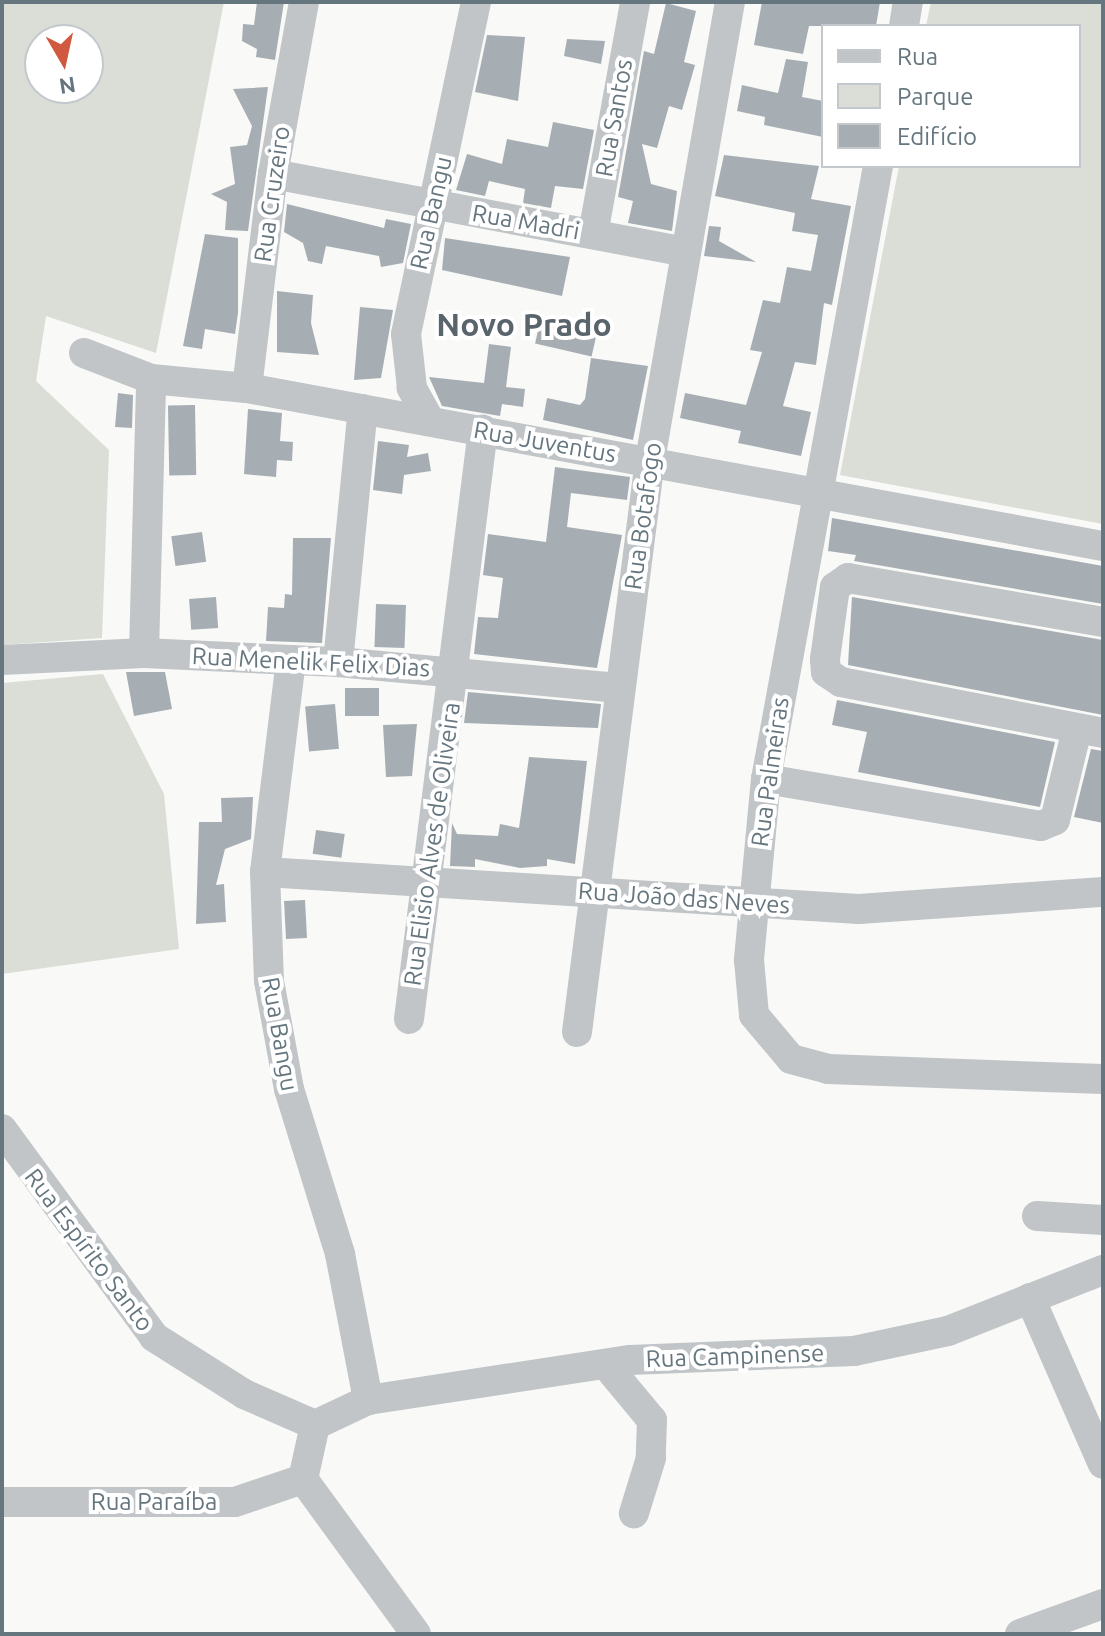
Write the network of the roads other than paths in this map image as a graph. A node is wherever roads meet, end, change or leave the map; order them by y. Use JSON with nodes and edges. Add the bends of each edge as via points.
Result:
{"nodes":[{"id":1,"x":304,"y":2,"type":"edge"},
{"id":2,"x":476,"y":2,"type":"edge"},
{"id":3,"x":635,"y":2,"type":"edge"},
{"id":4,"x":730,"y":2,"type":"edge"},
{"id":5,"x":908,"y":2,"type":"edge"},
{"id":6,"x":904,"y":24,"type":"edge"},
{"id":7,"x":878,"y":168,"type":"edge"},
{"id":8,"x":273,"y":174,"type":"junction"},
{"id":9,"x":435,"y":206,"type":"junction"},
{"id":10,"x":593,"y":234,"type":"junction"},
{"id":11,"x":685,"y":252,"type":"junction"},
{"id":12,"x":84,"y":353,"type":"dead end"},
{"id":13,"x":151,"y":379,"type":"junction"},
{"id":14,"x":247,"y":388,"type":"junction"},
{"id":15,"x":363,"y":409,"type":"junction"},
{"id":16,"x":430,"y":421,"type":"junction"},
{"id":17,"x":483,"y":430,"type":"junction"},
{"id":18,"x":650,"y":460,"type":"junction"},
{"id":19,"x":816,"y":493,"type":"junction"},
{"id":20,"x":1103,"y":546,"type":"edge"},
{"id":21,"x":1103,"y":622,"type":"edge"},
{"id":22,"x":144,"y":653,"type":"junction"},
{"id":23,"x":2,"y":660,"type":"edge"},
{"id":24,"x":291,"y":660,"type":"junction"},
{"id":25,"x":338,"y":662,"type":"junction"},
{"id":26,"x":456,"y":671,"type":"junction"},
{"id":27,"x":619,"y":688,"type":"junction"},
{"id":28,"x":1090,"y":731,"type":"edge"},
{"id":29,"x":766,"y":779,"type":"junction"},
{"id":30,"x":265,"y":872,"type":"junction"},
{"id":31,"x":424,"y":879,"type":"junction"},
{"id":32,"x":1103,"y":892,"type":"edge"},
{"id":33,"x":592,"y":893,"type":"junction"},
{"id":34,"x":753,"y":903,"type":"junction"},
{"id":35,"x":409,"y":1019,"type":"dead end"},
{"id":36,"x":577,"y":1032,"type":"dead end"},
{"id":37,"x":1103,"y":1079,"type":"edge"},
{"id":38,"x":2,"y":1129,"type":"edge"},
{"id":39,"x":1037,"y":1216,"type":"dead end"},
{"id":40,"x":1103,"y":1220,"type":"edge"},
{"id":41,"x":1103,"y":1270,"type":"edge"},
{"id":42,"x":1030,"y":1298,"type":"junction"},
{"id":43,"x":607,"y":1366,"type":"junction"},
{"id":44,"x":368,"y":1400,"type":"junction"},
{"id":45,"x":315,"y":1425,"type":"junction"},
{"id":46,"x":1103,"y":1464,"type":"edge"},
{"id":47,"x":303,"y":1479,"type":"junction"},
{"id":48,"x":2,"y":1502,"type":"edge"},
{"id":49,"x":634,"y":1513,"type":"dead end"},
{"id":50,"x":1103,"y":1604,"type":"edge"},
{"id":51,"x":416,"y":1634,"type":"edge"},
{"id":52,"x":1020,"y":1634,"type":"edge"}],
"edges":[{"from":1,"to":8,"type":"street","name":"Rua Cruzeiro"},
{"from":2,"to":9,"type":"street","name":"Rua Bangu"},
{"from":3,"to":10,"type":"street","name":"Rua Santos"},
{"from":4,"to":11,"type":"street","name":"Rua Botafogo"},
{"from":5,"to":6,"type":"street"},
{"from":7,"to":19,"type":"street","name":"Rua Palmeiras"},
{"from":8,"to":9,"type":"street","name":"Rua Madri"},
{"from":8,"to":14,"type":"street","name":"Rua Cruzeiro"},
{"from":9,"to":10,"type":"street","name":"Rua Madri"},
{"from":9,"to":16,"type":"street","name":"Rua Bangu","via":[[406,334],[412,388]]},
{"from":10,"to":11,"type":"street","name":"Rua Madri"},
{"from":11,"to":18,"type":"street","name":"Rua Botafogo"},
{"from":12,"to":13,"type":"street","name":"Rua Juventus"},
{"from":13,"to":14,"type":"street","name":"Rua Juventus"},
{"from":13,"to":22,"type":"street"},
{"from":14,"to":15,"type":"street","name":"Rua Juventus"},
{"from":15,"to":16,"type":"street","name":"Rua Juventus"},
{"from":15,"to":25,"type":"street"},
{"from":16,"to":17,"type":"street","name":"Rua Juventus"},
{"from":17,"to":18,"type":"street","name":"Rua Juventus"},
{"from":17,"to":26,"type":"street","name":"Rua Elisio Alves de Oliveira"},
{"from":18,"to":19,"type":"street","name":"Rua Juventus"},
{"from":18,"to":27,"type":"street","name":"Rua Botafogo"},
{"from":19,"to":20,"type":"street","name":"Rua Juventus"},
{"from":19,"to":29,"type":"street","name":"Rua Palmeiras"},
{"from":21,"to":28,"type":"street","via":[[861,578],[835,587],[825,659],[832,678]]},
{"from":22,"to":23,"type":"street","name":"Rua Menelik Felix Dias"},
{"from":22,"to":24,"type":"street","name":"Rua Menelik Felix Dias"},
{"from":24,"to":25,"type":"street","name":"Rua Menelik Felix Dias"},
{"from":24,"to":30,"type":"street","name":"Rua Bangu"},
{"from":25,"to":26,"type":"street","name":"Rua Menelik Felix Dias"},
{"from":26,"to":27,"type":"street","name":"Rua Menelik Felix Dias"},
{"from":26,"to":31,"type":"street","name":"Rua Elisio Alves de Oliveira"},
{"from":27,"to":33,"type":"street","name":"Rua Botafogo"},
{"from":28,"to":29,"type":"street","via":[[1055,820],[1041,826]]},
{"from":29,"to":34,"type":"street","name":"Rua Palmeiras"},
{"from":30,"to":31,"type":"street","name":"Rua João das Neves"},
{"from":30,"to":44,"type":"street","name":"Rua Bangu","via":[[269,981],[289,1089],[336,1239]]},
{"from":31,"to":33,"type":"street","name":"Rua João das Neves"},
{"from":31,"to":35,"type":"street","name":"Rua Elisio Alves de Oliveira"},
{"from":32,"to":34,"type":"street","name":"Rua João das Neves","via":[[992,905]]},
{"from":33,"to":34,"type":"street","name":"Rua João das Neves"},
{"from":33,"to":36,"type":"street","name":"Rua Botafogo"},
{"from":34,"to":37,"type":"street","name":"Rua Palmeiras","via":[[754,1015],[791,1059],[930,1076]]},
{"from":38,"to":45,"type":"street","name":"Rua Espírito Santo","via":[[154,1337],[244,1394]]},
{"from":39,"to":40,"type":"street"},
{"from":41,"to":42,"type":"street","name":"Rua Campinense"},
{"from":42,"to":43,"type":"street","name":"Rua Campinense","via":[[948,1331],[854,1351],[681,1354]]},
{"from":42,"to":46,"type":"street"},
{"from":43,"to":44,"type":"street","name":"Rua Campinense"},
{"from":43,"to":49,"type":"street","via":[[652,1420],[651,1458]]},
{"from":44,"to":45,"type":"street","name":"Rua Campinense"},
{"from":45,"to":47,"type":"street"},
{"from":47,"to":48,"type":"street","name":"Rua Paraíba","via":[[235,1502]]},
{"from":47,"to":51,"type":"street"},
{"from":50,"to":52,"type":"street"}]}
